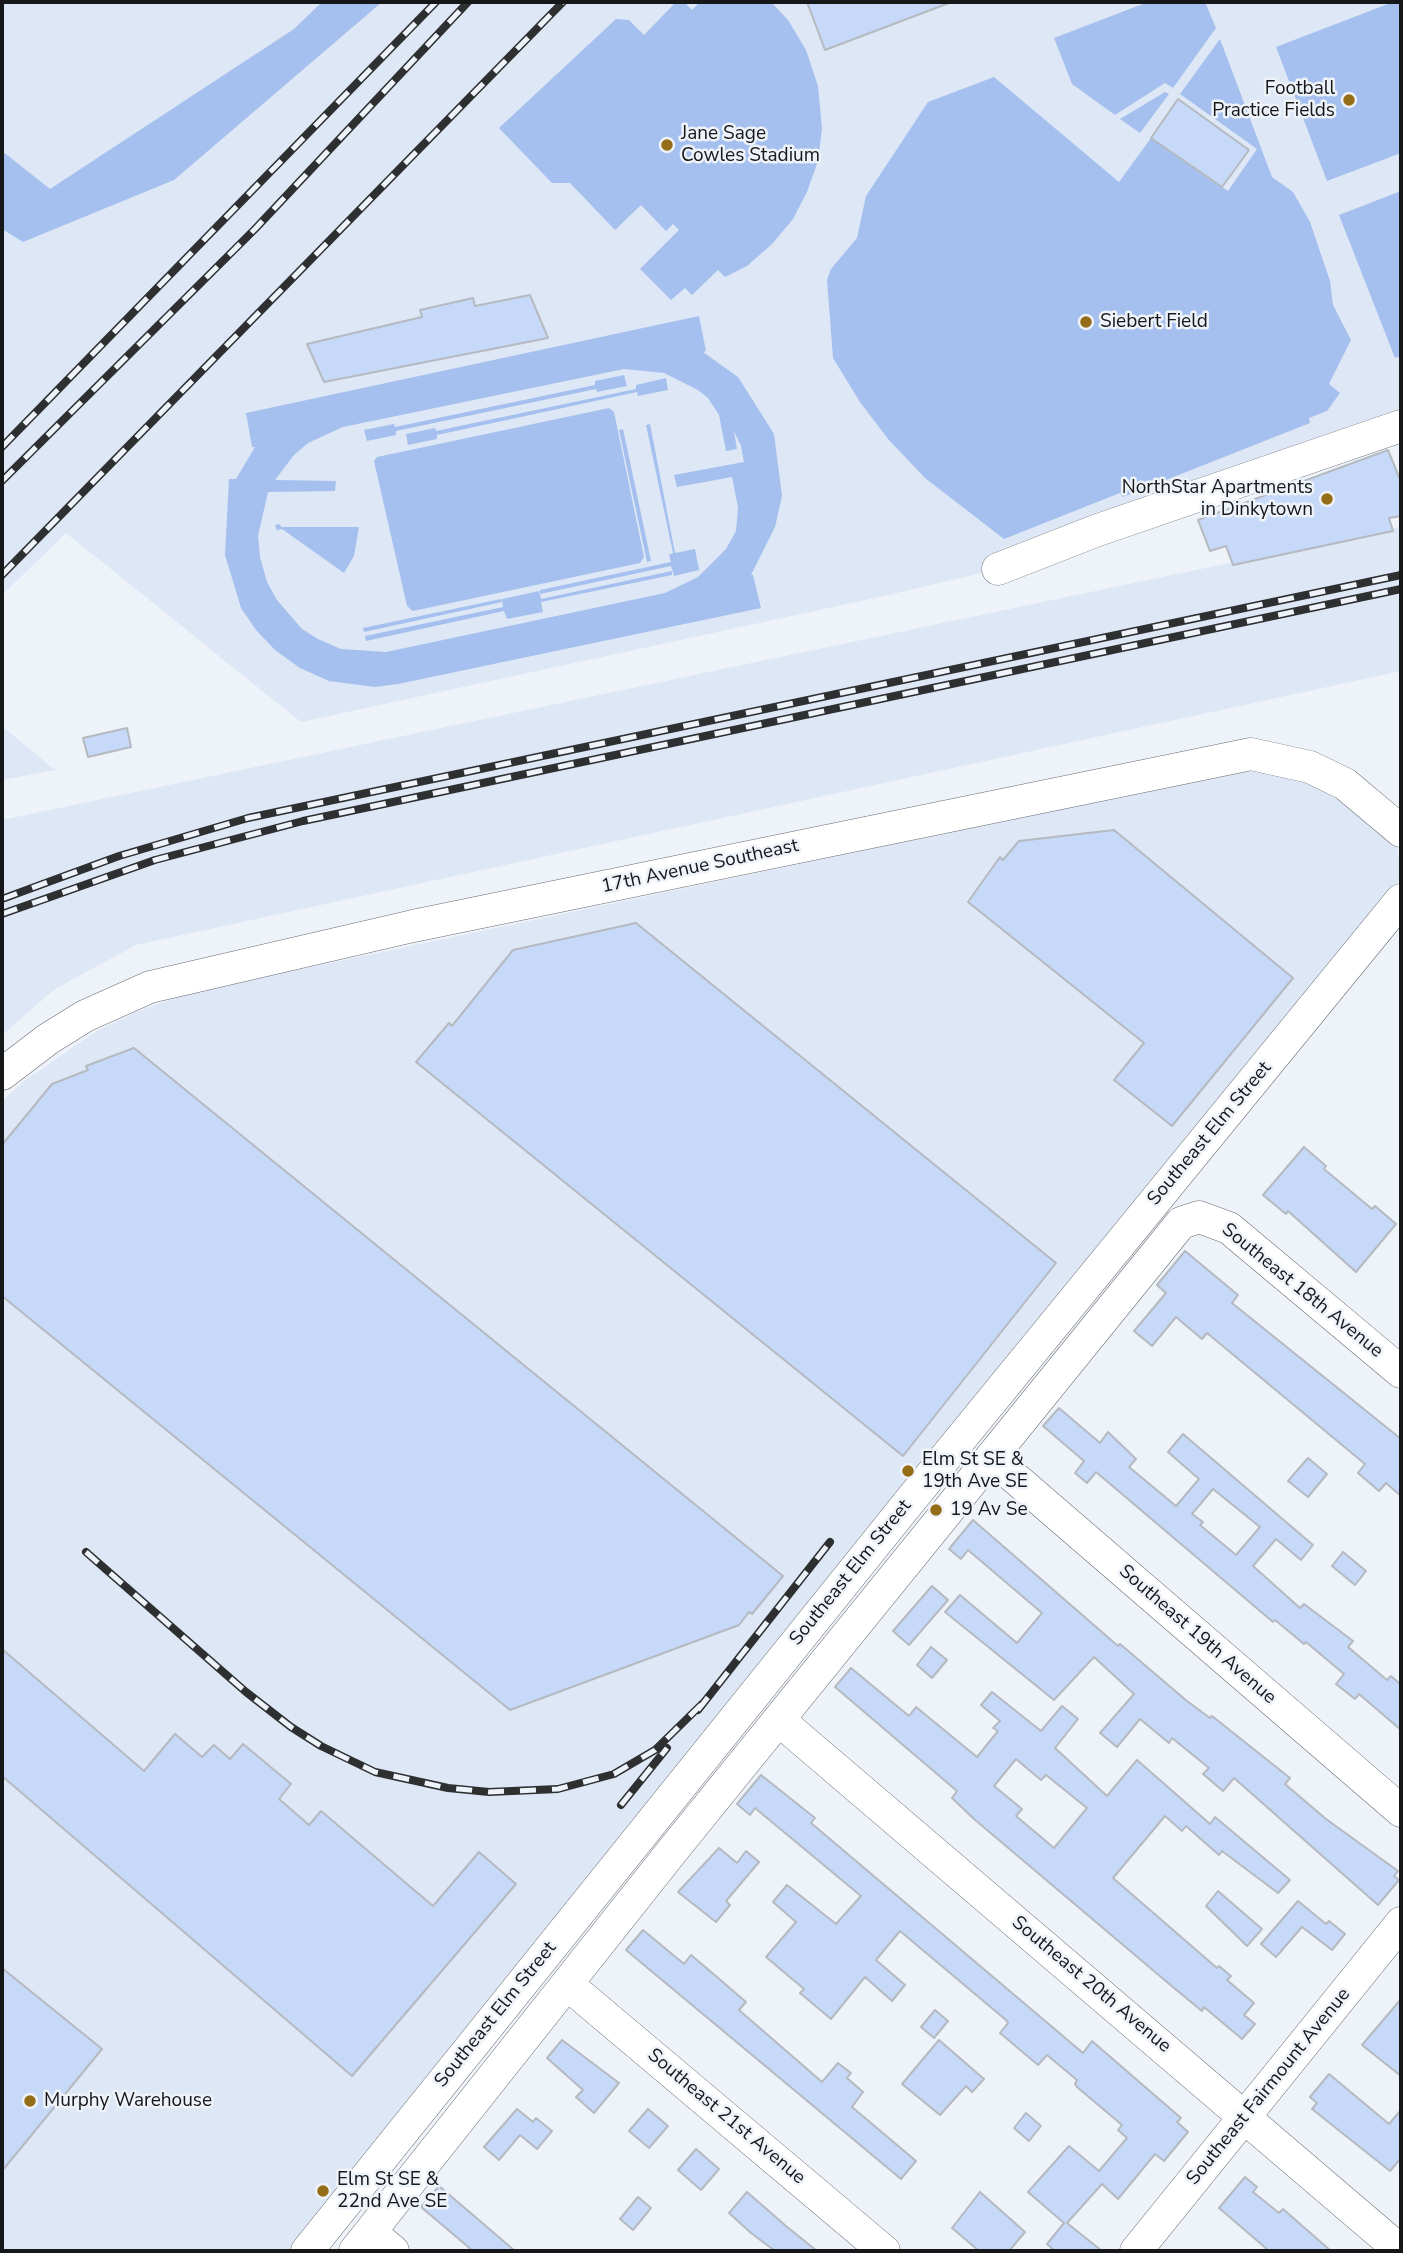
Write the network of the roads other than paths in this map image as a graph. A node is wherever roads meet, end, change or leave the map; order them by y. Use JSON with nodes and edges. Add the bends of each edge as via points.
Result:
{"nodes":[{"id":1,"x":1401,"y":426,"type":"edge"},
{"id":2,"x":998,"y":569,"type":"dead end"},
{"id":3,"x":1401,"y":831,"type":"edge"},
{"id":4,"x":1401,"y":900,"type":"edge"},
{"id":5,"x":2,"y":1074,"type":"edge"},
{"id":6,"x":1199,"y":1217,"type":"joint"},
{"id":7,"x":1401,"y":1372,"type":"edge"},
{"id":8,"x":993,"y":1459,"type":"junction"},
{"id":9,"x":780,"y":1721,"type":"junction"},
{"id":10,"x":1401,"y":1811,"type":"edge"},
{"id":11,"x":1401,"y":1923,"type":"edge"},
{"id":12,"x":568,"y":1983,"type":"junction"},
{"id":13,"x":1245,"y":2116,"type":"junction"},
{"id":14,"x":372,"y":2245,"type":"edge"},
{"id":15,"x":307,"y":2251,"type":"edge"},
{"id":16,"x":884,"y":2251,"type":"edge"},
{"id":17,"x":1136,"y":2251,"type":"edge"},
{"id":18,"x":1401,"y":2251,"type":"edge"}],
"edges":[{"from":1,"to":2,"type":"street"},
{"from":3,"to":5,"type":"street","name":"17th Avenue Southeast","via":[[1345,785],[1310,767],[1251,754],[413,926],[150,987],[85,1016]]},
{"from":4,"to":15,"type":"street","name":"Southeast Elm Street","via":[[943,1460]]},
{"from":6,"to":7,"type":"street","name":"Southeast 18th Avenue","via":[[1229,1228]]},
{"from":6,"to":8,"type":"street","name":"Southeast Elm Street","via":[[1181,1223]]},
{"from":8,"to":9,"type":"street","name":"Southeast Elm Street"},
{"from":8,"to":10,"type":"street","name":"Southeast 19th Avenue"},
{"from":9,"to":12,"type":"street","name":"Southeast Elm Street"},
{"from":9,"to":13,"type":"street","name":"Southeast 20th Avenue"},
{"from":11,"to":13,"type":"street","name":"Southeast Fairmount Avenue"},
{"from":12,"to":14,"type":"street","name":"Southeast Elm Street"},
{"from":12,"to":16,"type":"street","name":"Southeast 21st Avenue"},
{"from":13,"to":17,"type":"street","name":"Southeast Fairmount Avenue"},
{"from":13,"to":18,"type":"street","name":"Southeast 20th Avenue"}]}
